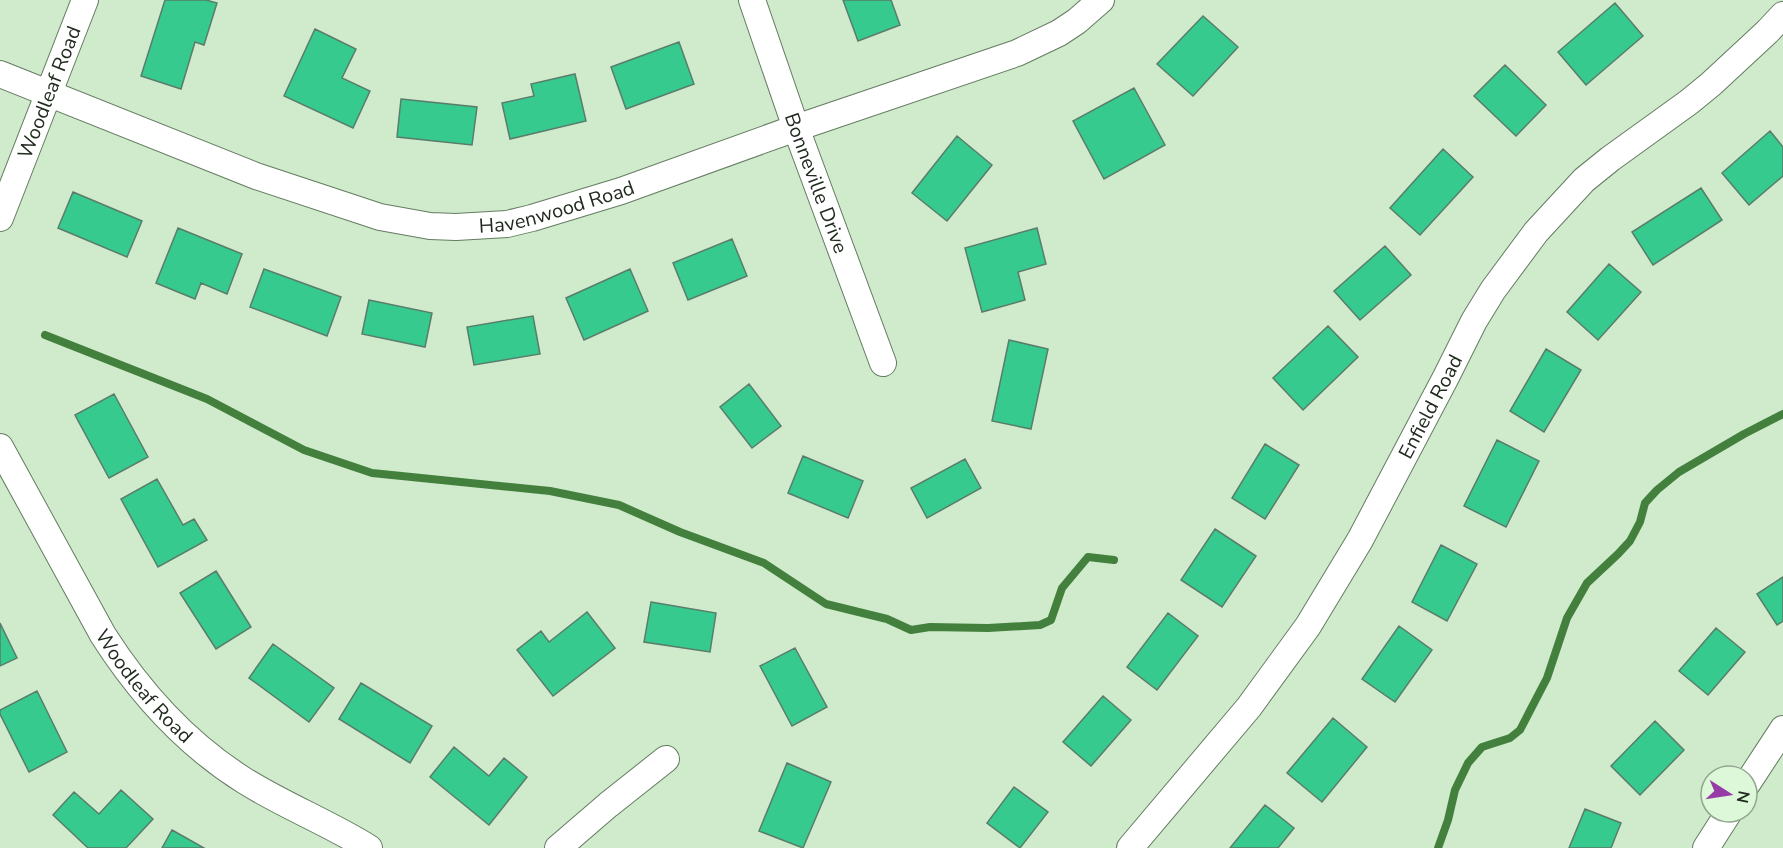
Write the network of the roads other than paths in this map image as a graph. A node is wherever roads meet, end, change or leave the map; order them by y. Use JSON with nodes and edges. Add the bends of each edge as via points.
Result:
{"nodes":[{"id":1,"x":85,"y":0,"type":"edge"},
{"id":2,"x":752,"y":0,"type":"edge"},
{"id":3,"x":1101,"y":0,"type":"edge"},
{"id":4,"x":1783,"y":15,"type":"edge"},
{"id":5,"x":0,"y":74,"type":"edge"},
{"id":6,"x":49,"y":93,"type":"junction"},
{"id":7,"x":796,"y":128,"type":"junction"},
{"id":8,"x":0,"y":218,"type":"edge"},
{"id":9,"x":883,"y":363,"type":"dead end"},
{"id":10,"x":0,"y":447,"type":"edge"},
{"id":11,"x":1783,"y":729,"type":"edge"},
{"id":12,"x":666,"y":759,"type":"dead end"},
{"id":13,"x":1759,"y":766,"type":"edge"},
{"id":14,"x":1721,"y":824,"type":"edge"},
{"id":15,"x":369,"y":848,"type":"edge"},
{"id":16,"x":558,"y":848,"type":"edge"},
{"id":17,"x":1130,"y":848,"type":"edge"},
{"id":18,"x":1706,"y":848,"type":"edge"}],
"edges":[{"from":1,"to":6,"type":"street","name":"Woodleaf Road"},
{"from":2,"to":7,"type":"street","name":"Bonneville Drive"},
{"from":3,"to":7,"type":"street","name":"Havenwood Road","via":[[1059,33],[1017,53]]},
{"from":4,"to":17,"type":"street","name":"Enfield Road","via":[[1711,84],[1584,180],[1536,232],[1474,321],[1360,540],[1308,626],[1249,707]]},
{"from":5,"to":6,"type":"street","name":"Havenwood Road"},
{"from":6,"to":7,"type":"street","name":"Havenwood Road","via":[[256,176],[369,213],[430,226],[507,224],[532,218],[621,191]]},
{"from":6,"to":8,"type":"street","name":"Woodleaf Road"},
{"from":7,"to":9,"type":"street","name":"Bonneville Drive"},
{"from":10,"to":15,"type":"street","name":"Woodleaf Road","via":[[103,635],[156,707],[198,747],[246,782]]},
{"from":11,"to":13,"type":"street"},
{"from":12,"to":16,"type":"street"},
{"from":14,"to":18,"type":"street"}]}
